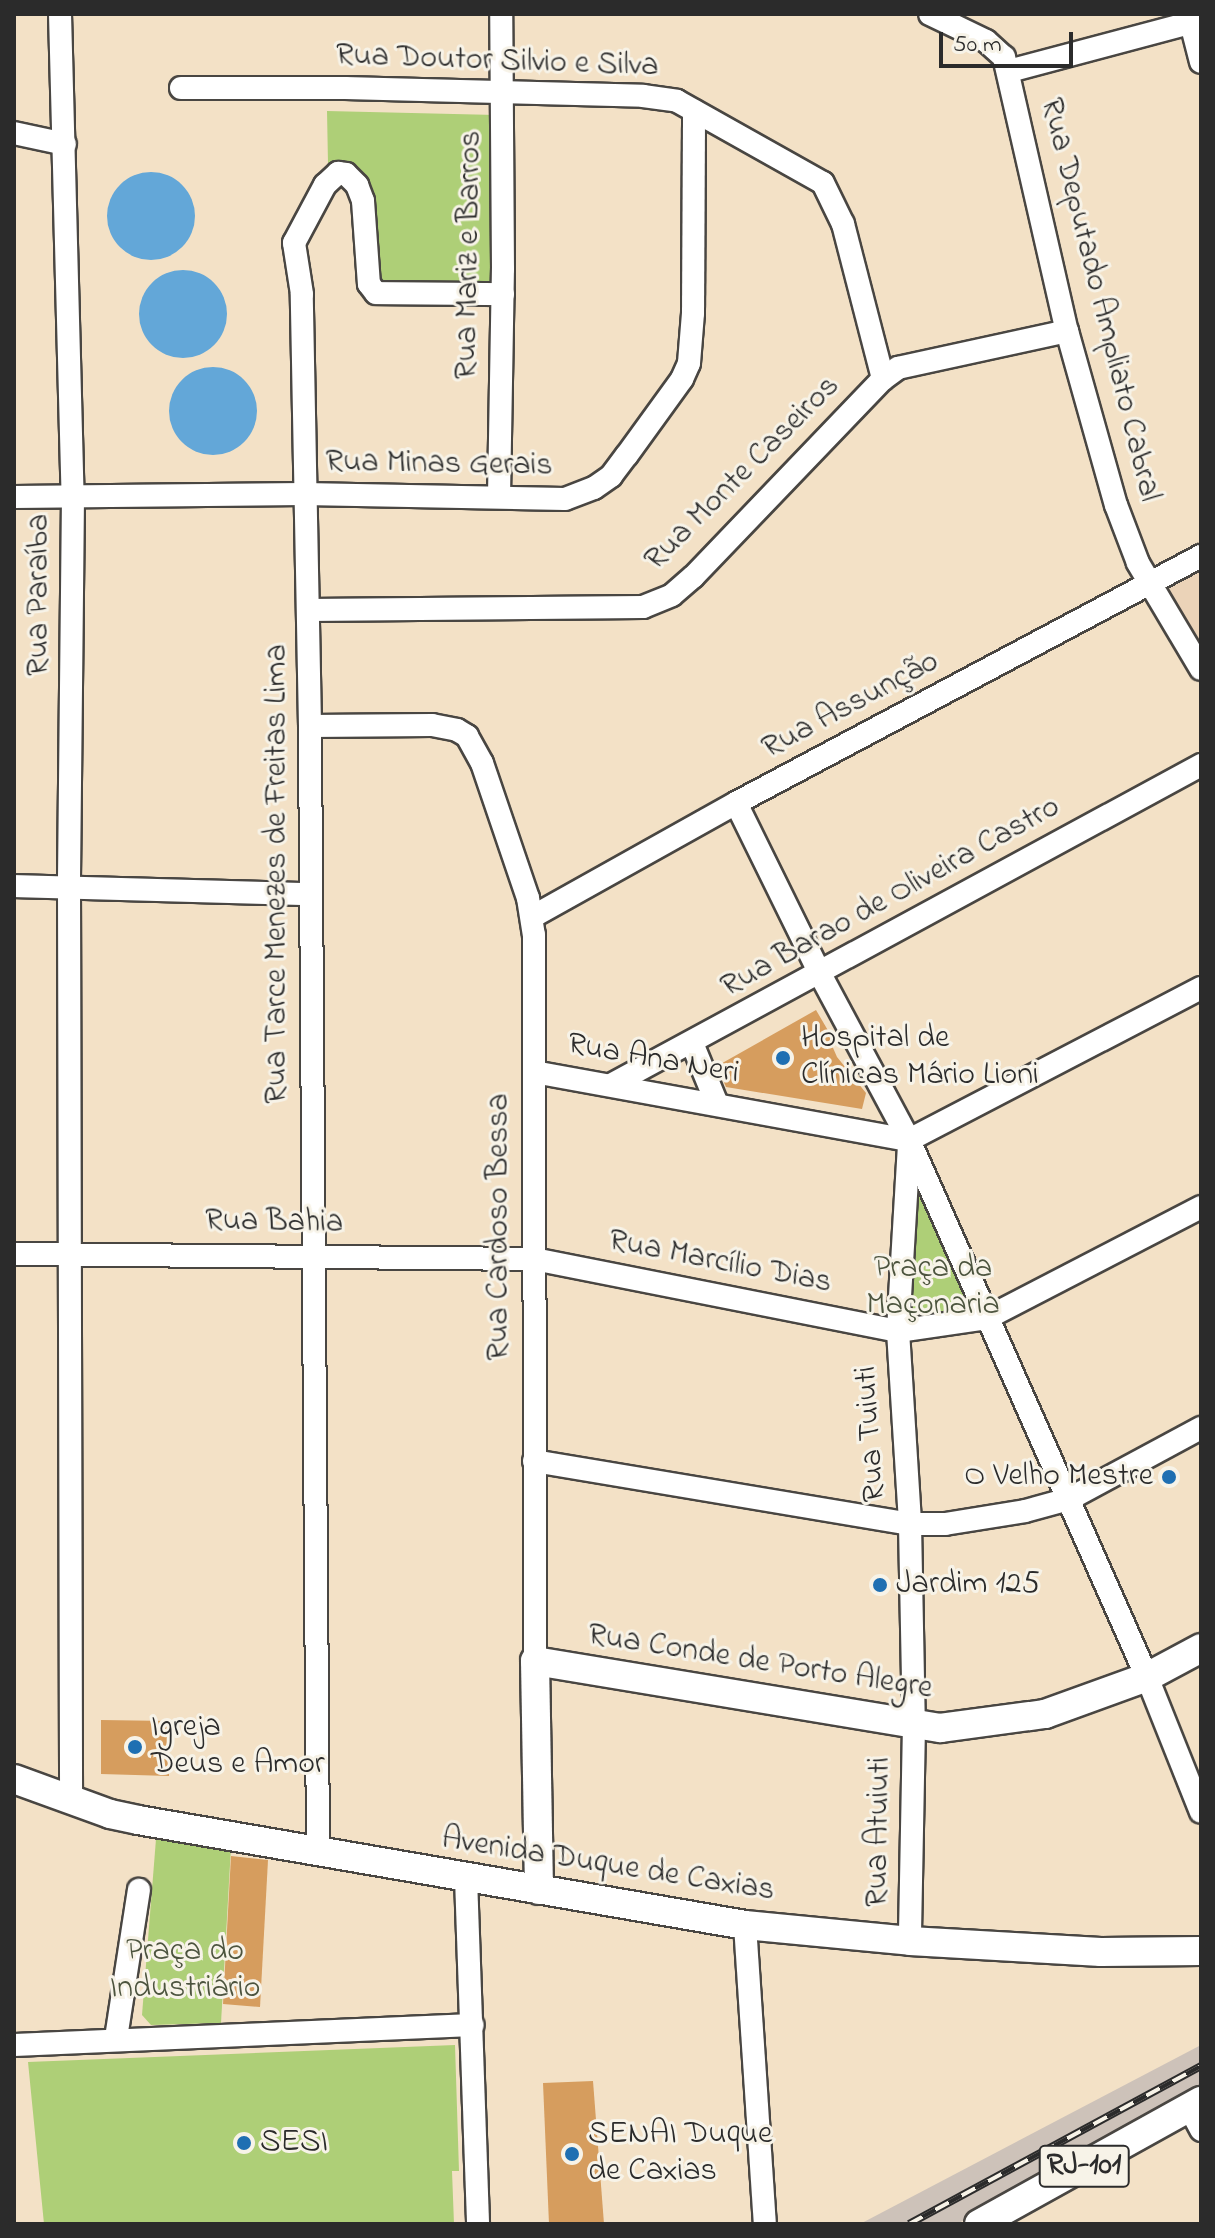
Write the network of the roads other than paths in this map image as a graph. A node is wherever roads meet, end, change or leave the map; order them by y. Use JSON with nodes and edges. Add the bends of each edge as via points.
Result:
{"nodes":[{"id":1,"x":60,"y":14,"type":"edge"},
{"id":2,"x":501,"y":14,"type":"edge"},
{"id":3,"x":930,"y":14,"type":"edge"},
{"id":4,"x":1196,"y":22,"type":"edge"},
{"id":5,"x":1201,"y":62,"type":"edge"},
{"id":6,"x":1009,"y":71,"type":"junction"},
{"id":7,"x":181,"y":88,"type":"dead end"},
{"id":8,"x":504,"y":92,"type":"junction"},
{"id":9,"x":694,"y":111,"type":"junction"},
{"id":10,"x":14,"y":133,"type":"edge"},
{"id":11,"x":65,"y":144,"type":"junction"},
{"id":12,"x":503,"y":294,"type":"junction"},
{"id":13,"x":1067,"y":331,"type":"junction"},
{"id":14,"x":883,"y":379,"type":"junction"},
{"id":15,"x":304,"y":494,"type":"junction"},
{"id":16,"x":499,"y":496,"type":"junction"},
{"id":17,"x":14,"y":497,"type":"edge"},
{"id":18,"x":73,"y":497,"type":"junction"},
{"id":19,"x":1201,"y":556,"type":"edge"},
{"id":20,"x":1151,"y":581,"type":"junction"},
{"id":21,"x":308,"y":610,"type":"junction"},
{"id":22,"x":1201,"y":669,"type":"edge"},
{"id":23,"x":310,"y":726,"type":"junction"},
{"id":24,"x":1201,"y":765,"type":"edge"},
{"id":25,"x":736,"y":803,"type":"junction"},
{"id":26,"x":14,"y":886,"type":"edge"},
{"id":27,"x":69,"y":887,"type":"junction"},
{"id":28,"x":309,"y":894,"type":"junction"},
{"id":29,"x":532,"y":917,"type":"junction"},
{"id":30,"x":820,"y":974,"type":"junction"},
{"id":31,"x":1201,"y":988,"type":"edge"},
{"id":32,"x":692,"y":1043,"type":"junction"},
{"id":33,"x":534,"y":1072,"type":"junction"},
{"id":34,"x":611,"y":1085,"type":"junction"},
{"id":35,"x":717,"y":1104,"type":"junction"},
{"id":36,"x":909,"y":1140,"type":"junction"},
{"id":37,"x":1201,"y":1207,"type":"edge"},
{"id":38,"x":71,"y":1253,"type":"junction"},
{"id":39,"x":14,"y":1254,"type":"edge"},
{"id":40,"x":314,"y":1255,"type":"junction"},
{"id":41,"x":534,"y":1259,"type":"junction"},
{"id":42,"x":987,"y":1318,"type":"junction"},
{"id":43,"x":898,"y":1331,"type":"junction"},
{"id":44,"x":1201,"y":1428,"type":"edge"},
{"id":45,"x":534,"y":1461,"type":"junction"},
{"id":46,"x":1069,"y":1499,"type":"junction"},
{"id":47,"x":910,"y":1524,"type":"junction"},
{"id":48,"x":1201,"y":1648,"type":"edge"},
{"id":49,"x":535,"y":1661,"type":"junction"},
{"id":50,"x":1147,"y":1677,"type":"junction"},
{"id":51,"x":914,"y":1725,"type":"junction"},
{"id":52,"x":14,"y":1779,"type":"edge"},
{"id":53,"x":71,"y":1800,"type":"junction"},
{"id":54,"x":1201,"y":1812,"type":"edge"},
{"id":55,"x":318,"y":1853,"type":"junction"},
{"id":56,"x":466,"y":1878,"type":"junction"},
{"id":57,"x":139,"y":1890,"type":"dead end"},
{"id":58,"x":539,"y":1890,"type":"junction"},
{"id":59,"x":745,"y":1925,"type":"junction"},
{"id":60,"x":910,"y":1941,"type":"junction"},
{"id":61,"x":1201,"y":1951,"type":"edge"},
{"id":62,"x":473,"y":2025,"type":"junction"},
{"id":63,"x":116,"y":2038,"type":"junction"},
{"id":64,"x":14,"y":2045,"type":"edge"},
{"id":65,"x":1197,"y":2113,"type":"edge"},
{"id":66,"x":478,"y":2224,"type":"edge"},
{"id":67,"x":765,"y":2224,"type":"edge"},
{"id":68,"x":979,"y":2224,"type":"edge"}],
"edges":[{"from":1,"to":11,"type":"street","name":"Rua Paraíba"},
{"from":2,"to":8,"type":"street","name":"Rua Mariz e Barros"},
{"from":3,"to":6,"type":"street","via":[[995,47]]},
{"from":4,"to":5,"type":"street"},
{"from":4,"to":6,"type":"street"},
{"from":6,"to":13,"type":"street","name":"Rua Deputado Ampliato Cabral"},
{"from":7,"to":8,"type":"street","name":"Rua Doutor Silvio e Silva"},
{"from":8,"to":9,"type":"street","name":"Rua Doutor Silvio e Silva","via":[[662,98]]},
{"from":8,"to":12,"type":"street","name":"Rua Mariz e Barros"},
{"from":9,"to":14,"type":"street","name":"Rua Doutor Silvio e Silva","via":[[823,183],[843,224]]},
{"from":9,"to":16,"type":"street","name":"Rua Minas Gerais","via":[[693,313],[689,363],[682,379],[611,476],[594,488],[565,499]]},
{"from":10,"to":11,"type":"street"},
{"from":11,"to":18,"type":"street","name":"Rua Paraíba"},
{"from":12,"to":15,"type":"street","name":"Rua Tarce Menezes de Freitas Lima","via":[[376,293],[369,284],[361,193],[346,174],[331,178],[294,243],[302,294]]},
{"from":12,"to":16,"type":"street","name":"Rua Mariz e Barros"},
{"from":13,"to":14,"type":"street","name":"Rua Monte Caseiros","via":[[913,363]]},
{"from":13,"to":20,"type":"street","name":"Rua Deputado Ampliato Cabral","via":[[1128,542]]},
{"from":14,"to":21,"type":"street","name":"Rua Monte Caseiros","via":[[693,577],[658,601],[627,608]]},
{"from":15,"to":16,"type":"street","name":"Rua Minas Gerais"},
{"from":15,"to":18,"type":"street","name":"Rua Minas Gerais"},
{"from":15,"to":21,"type":"street","name":"Rua Tarce Menezes de Freitas Lima"},
{"from":17,"to":18,"type":"street","name":"Rua Minas Gerais"},
{"from":18,"to":27,"type":"street","name":"Rua Paraíba"},
{"from":19,"to":20,"type":"street","name":"Rua Assunção"},
{"from":20,"to":22,"type":"street","name":"Rua Deputado Ampliato Cabral"},
{"from":20,"to":25,"type":"street","name":"Rua Assunção"},
{"from":21,"to":23,"type":"street","name":"Rua Tarce Menezes de Freitas Lima"},
{"from":23,"to":28,"type":"street","name":"Rua Tarce Menezes de Freitas Lima"},
{"from":23,"to":29,"type":"street","name":"Rua Cardoso Bessa","via":[[432,725],[467,736],[482,763]]},
{"from":24,"to":30,"type":"street","name":"Rua Barao de Oliveira Castro"},
{"from":25,"to":29,"type":"street","name":"Rua Assunção"},
{"from":25,"to":30,"type":"street"},
{"from":26,"to":27,"type":"street"},
{"from":27,"to":28,"type":"street"},
{"from":27,"to":38,"type":"street","name":"Rua Paraíba"},
{"from":28,"to":40,"type":"street","name":"Rua Tarce Menezes de Freitas Lima"},
{"from":29,"to":33,"type":"street","name":"Rua Cardoso Bessa"},
{"from":30,"to":32,"type":"street","name":"Rua Barao de Oliveira Castro"},
{"from":30,"to":36,"type":"street"},
{"from":31,"to":36,"type":"street"},
{"from":32,"to":34,"type":"street","name":"Rua Barao de Oliveira Castro"},
{"from":32,"to":35,"type":"street"},
{"from":33,"to":34,"type":"street","name":"Rua Ana Neri"},
{"from":33,"to":41,"type":"street","name":"Rua Cardoso Bessa"},
{"from":34,"to":35,"type":"street","name":"Rua Ana Neri"},
{"from":35,"to":36,"type":"street","name":"Rua Ana Neri"},
{"from":36,"to":42,"type":"street"},
{"from":36,"to":43,"type":"street","name":"Rua Tuiuti"},
{"from":37,"to":42,"type":"street","name":"Rua Marcílio Dias"},
{"from":38,"to":39,"type":"street","name":"Rua Bahia"},
{"from":38,"to":40,"type":"street","name":"Rua Bahia"},
{"from":38,"to":53,"type":"street","name":"Rua Paraíba"},
{"from":40,"to":41,"type":"street","name":"Rua Bahia"},
{"from":40,"to":55,"type":"street","name":"Rua Tarce Menezes de Freitas Lima"},
{"from":41,"to":43,"type":"street","name":"Rua Marcílio Dias"},
{"from":41,"to":45,"type":"street","name":"Rua Cardoso Bessa"},
{"from":42,"to":43,"type":"street","name":"Rua Marcílio Dias"},
{"from":42,"to":46,"type":"street"},
{"from":43,"to":47,"type":"street","name":"Rua Tuiuti"},
{"from":44,"to":46,"type":"street"},
{"from":45,"to":47,"type":"street"},
{"from":45,"to":49,"type":"street","name":"Rua Cardoso Bessa"},
{"from":46,"to":47,"type":"street","via":[[986,1518]]},
{"from":46,"to":50,"type":"street"},
{"from":47,"to":51,"type":"street","name":"Rua Tuiuti"},
{"from":48,"to":50,"type":"main road","name":"Rua Conde de Porto Alegre"},
{"from":49,"to":51,"type":"main road","name":"Rua Conde de Porto Alegre"},
{"from":49,"to":58,"type":"main road","name":"Rua Cardoso Bessa"},
{"from":50,"to":51,"type":"main road","name":"Rua Conde de Porto Alegre","via":[[1045,1714],[940,1728]]},
{"from":50,"to":54,"type":"street"},
{"from":51,"to":60,"type":"street","name":"Rua Atuiuti"},
{"from":52,"to":53,"type":"main road","name":"Avenida Duque de Caxias"},
{"from":53,"to":55,"type":"main road","name":"Avenida Duque de Caxias","via":[[138,1820]]},
{"from":55,"to":56,"type":"main road","name":"Avenida Duque de Caxias"},
{"from":56,"to":58,"type":"main road","name":"Avenida Duque de Caxias"},
{"from":56,"to":62,"type":"street"},
{"from":57,"to":63,"type":"street"},
{"from":58,"to":59,"type":"main road","name":"Avenida Duque de Caxias"},
{"from":59,"to":60,"type":"main road","name":"Avenida Duque de Caxias"},
{"from":59,"to":67,"type":"street"},
{"from":60,"to":61,"type":"main road","name":"Avenida Duque de Caxias","via":[[1101,1952]]},
{"from":62,"to":63,"type":"street"},
{"from":62,"to":66,"type":"street"},
{"from":63,"to":64,"type":"street"},
{"from":65,"to":68,"type":"main road","number":"RJ-101"}]}
